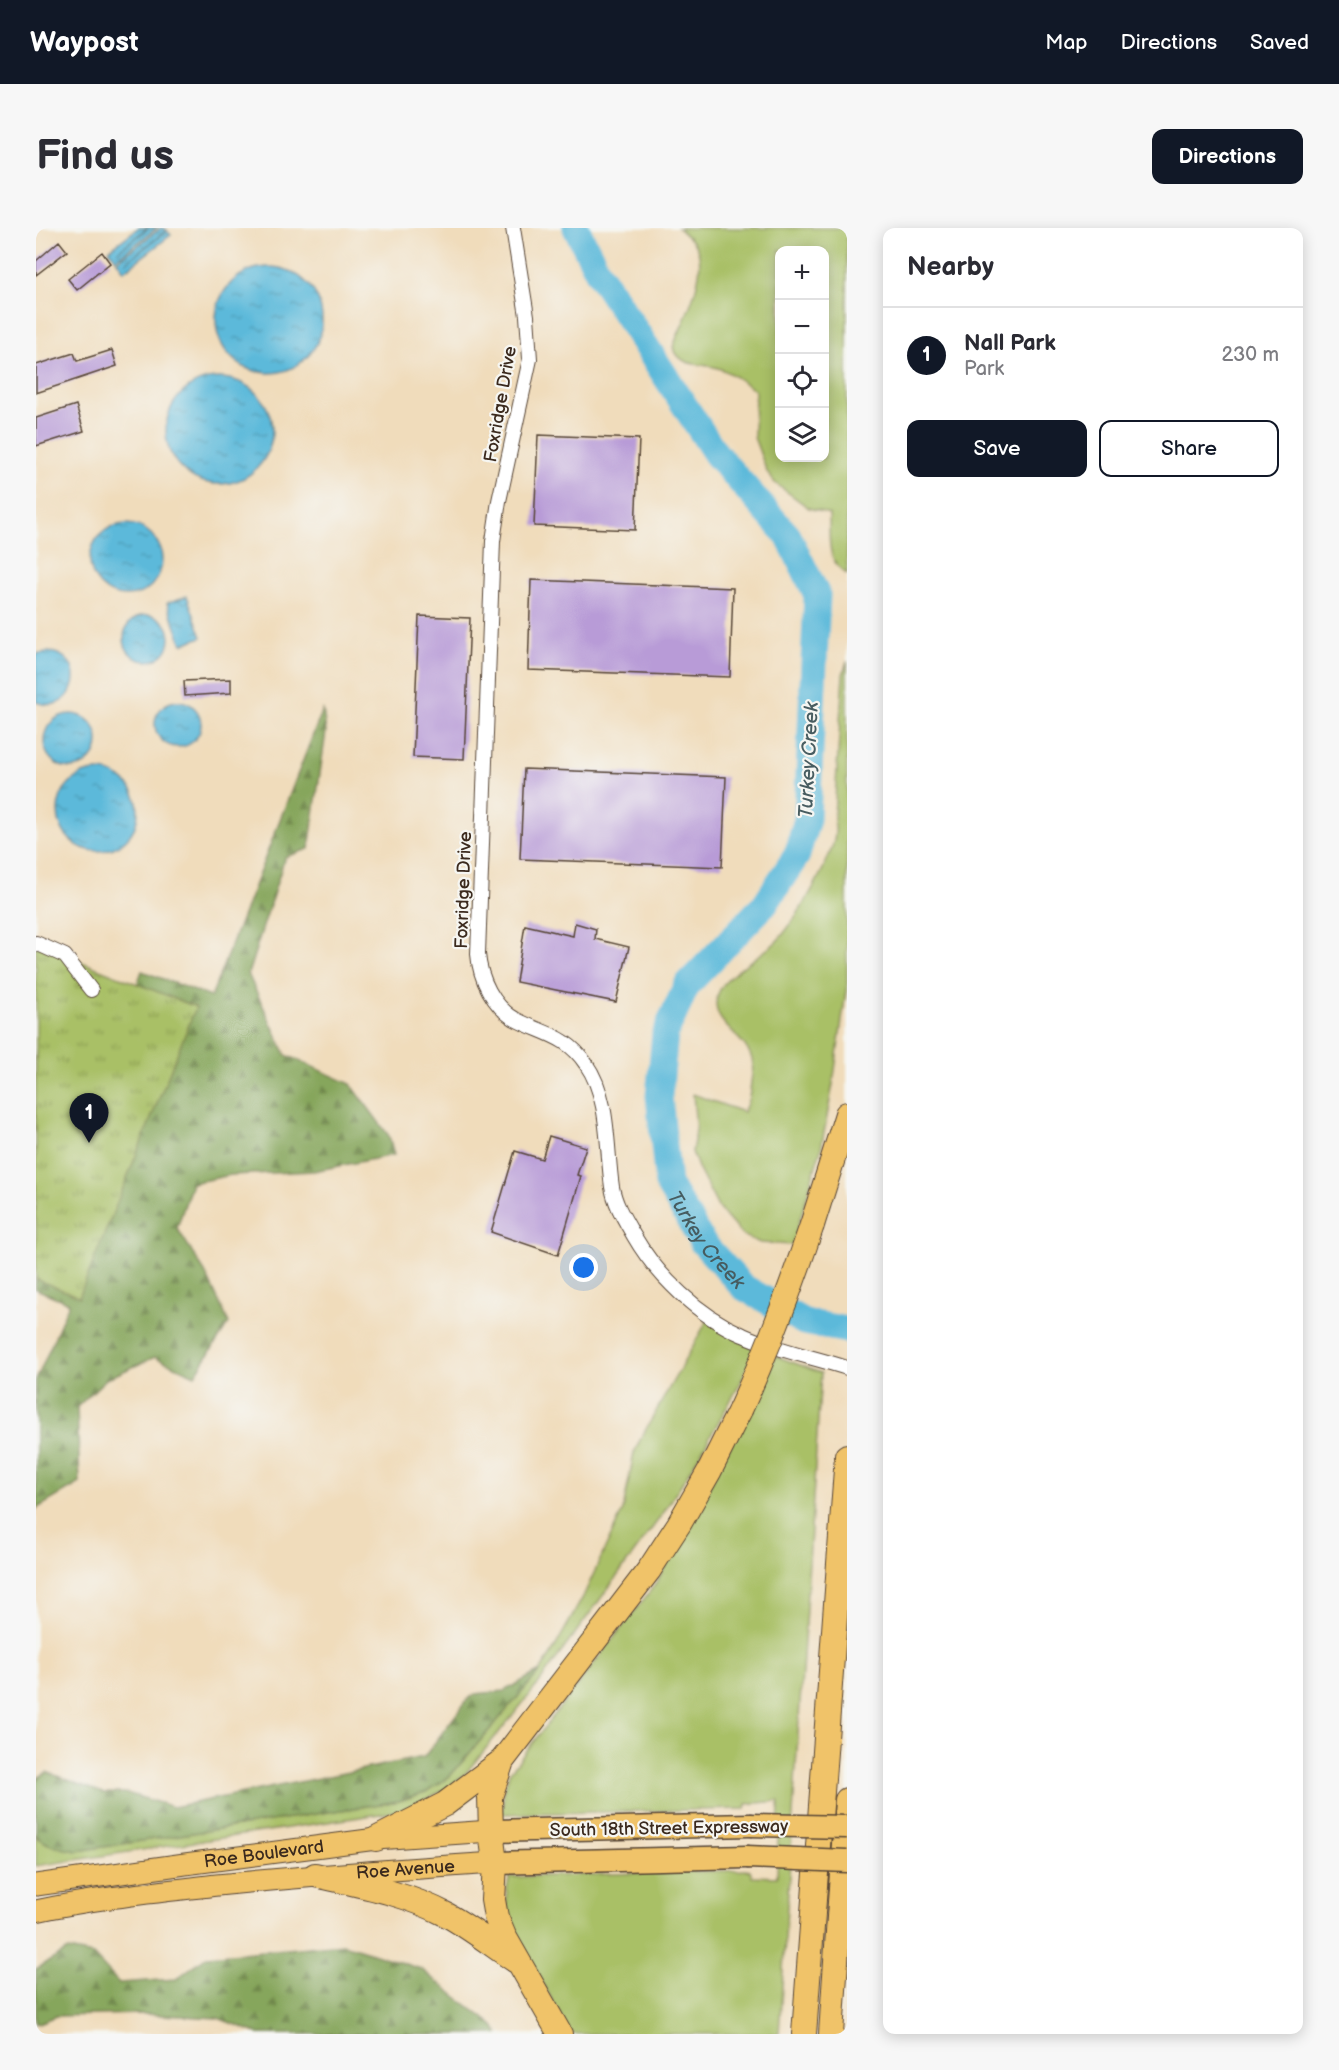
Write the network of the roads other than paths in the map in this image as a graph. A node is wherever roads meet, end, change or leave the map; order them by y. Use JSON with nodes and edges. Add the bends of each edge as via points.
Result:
{"nodes":[{"id":1,"x":513,"y":228,"type":"edge"},
{"id":2,"x":36,"y":943,"type":"edge"},
{"id":3,"x":91,"y":990,"type":"dead end"},
{"id":4,"x":847,"y":1114,"type":"edge"},
{"id":5,"x":847,"y":1368,"type":"edge"},
{"id":6,"x":847,"y":1456,"type":"edge"},
{"id":7,"x":502,"y":1761,"type":"junction"},
{"id":8,"x":847,"y":1800,"type":"edge"},
{"id":9,"x":847,"y":1827,"type":"edge"},
{"id":10,"x":490,"y":1831,"type":"junction"},
{"id":11,"x":376,"y":1839,"type":"junction"},
{"id":12,"x":847,"y":1861,"type":"edge"},
{"id":13,"x":495,"y":1863,"type":"junction"},
{"id":14,"x":315,"y":1875,"type":"junction"},
{"id":15,"x":36,"y":1886,"type":"edge"},
{"id":16,"x":36,"y":1911,"type":"edge"},
{"id":17,"x":520,"y":1964,"type":"junction"},
{"id":18,"x":560,"y":2034,"type":"edge"},
{"id":19,"x":804,"y":2034,"type":"edge"},
{"id":20,"x":831,"y":2034,"type":"edge"}],
"edges":[{"from":1,"to":5,"type":"street","name":"Foxridge Drive","via":[[530,359],[493,541],[478,954],[481,973],[489,992],[508,1014],[566,1042],[592,1073],[602,1100],[614,1197],[656,1269],[712,1318],[733,1331]]},
{"from":2,"to":3,"type":"street","via":[[65,956]]},
{"from":4,"to":7,"type":"highway","bridge":true,"via":[[785,1306],[710,1470],[649,1570]]},
{"from":6,"to":19,"type":"highway"},
{"from":7,"to":10,"type":"highway","via":[[490,1797]]},
{"from":7,"to":11,"type":"highway","via":[[445,1804]]},
{"from":8,"to":20,"type":"highway"},
{"from":9,"to":10,"type":"highway","name":"South 18th Street Expressway","bridge":true,"via":[[750,1825]]},
{"from":10,"to":11,"type":"main road","name":"Roe Boulevard"},
{"from":10,"to":13,"type":"highway"},
{"from":11,"to":15,"type":"main road","name":"Roe Boulevard"},
{"from":12,"to":13,"type":"highway","name":"South 18th Street Expressway","bridge":true,"via":[[747,1857]]},
{"from":13,"to":14,"type":"main road","name":"Roe Avenue"},
{"from":13,"to":17,"type":"highway","via":[[496,1917]]},
{"from":14,"to":16,"type":"main road","name":"Roe Boulevard","via":[[175,1890]]},
{"from":14,"to":17,"type":"highway","via":[[422,1904],[448,1916]]},
{"from":17,"to":18,"type":"highway"}]}
